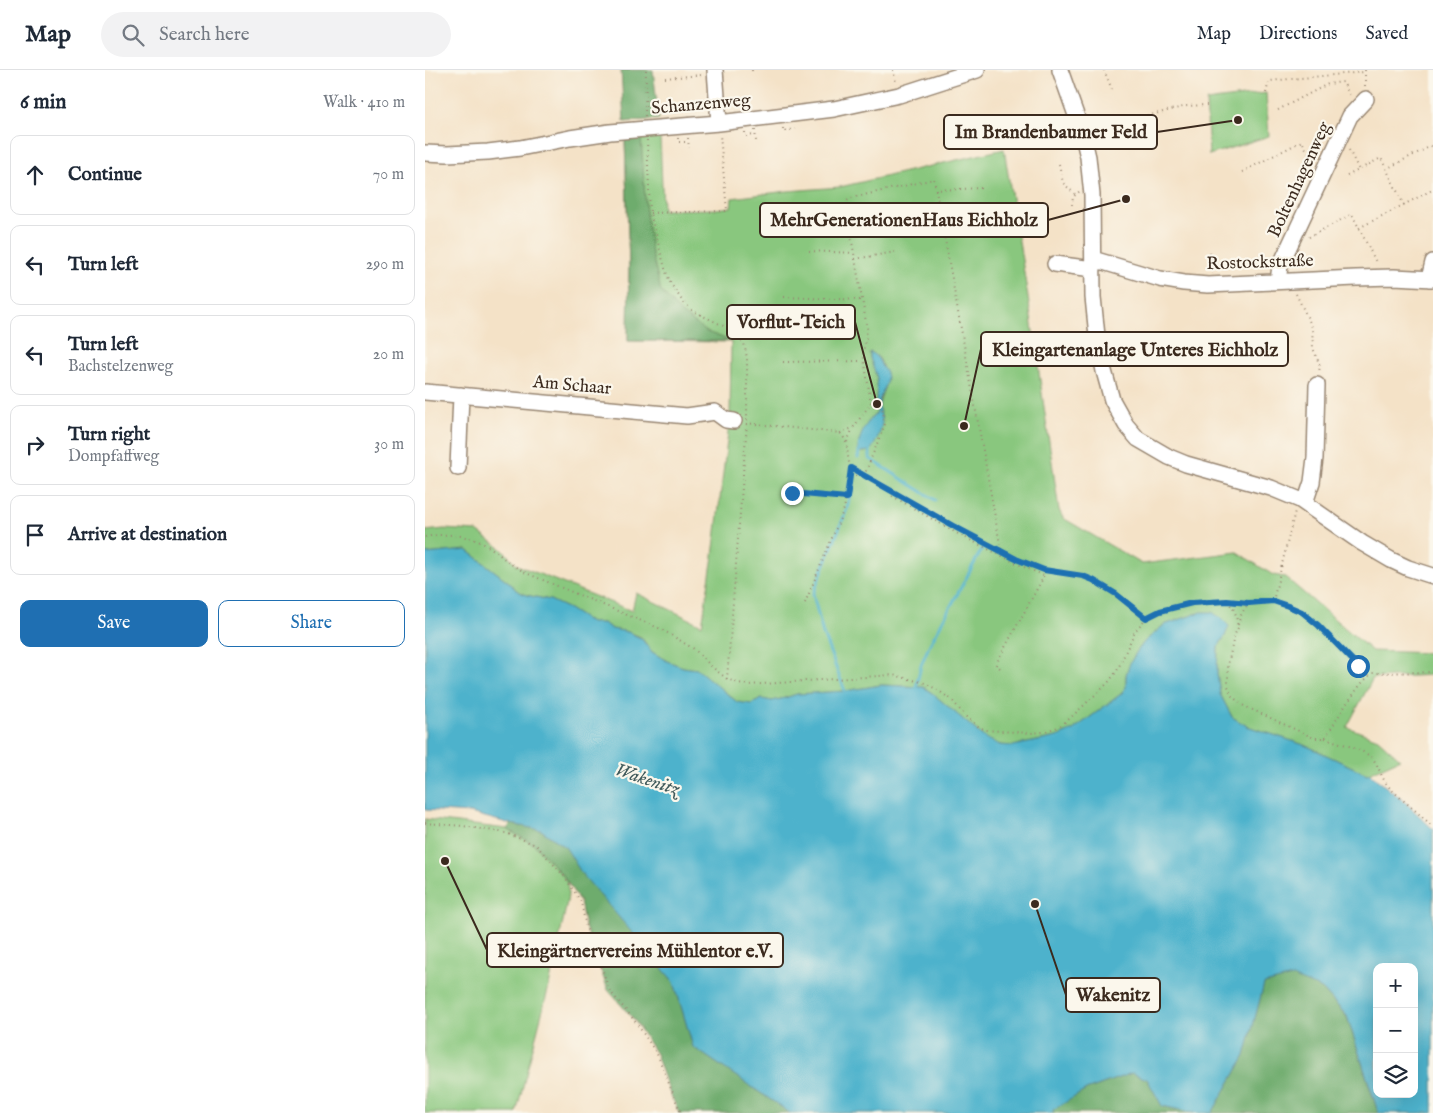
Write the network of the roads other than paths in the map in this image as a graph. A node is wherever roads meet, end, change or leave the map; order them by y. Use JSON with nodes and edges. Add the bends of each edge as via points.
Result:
{"nodes":[{"id":1,"x":977,"y":70,"type":"edge"},
{"id":2,"x":1060,"y":70,"type":"edge"},
{"id":3,"x":715,"y":72,"type":"edge"},
{"id":4,"x":1361,"y":104,"type":"road end"},
{"id":5,"x":719,"y":123,"type":"junction"},
{"id":6,"x":425,"y":153,"type":"edge"},
{"id":7,"x":1433,"y":262,"type":"edge"},
{"id":8,"x":1055,"y":264,"type":"dead end"},
{"id":9,"x":1093,"y":264,"type":"junction"},
{"id":10,"x":1431,"y":279,"type":"edge"},
{"id":11,"x":1284,"y":281,"type":"junction"},
{"id":12,"x":1317,"y":385,"type":"road end"},
{"id":13,"x":425,"y":392,"type":"edge"},
{"id":14,"x":461,"y":396,"type":"junction"},
{"id":15,"x":741,"y":422,"type":"road end"},
{"id":16,"x":458,"y":468,"type":"dead end"},
{"id":17,"x":1303,"y":502,"type":"junction"},
{"id":18,"x":1433,"y":576,"type":"edge"}],
"edges":[{"from":1,"to":5,"type":"street","name":"Schanzenweg","via":[[899,95],[833,108]]},
{"from":2,"to":9,"type":"street","via":[[1088,157],[1092,187]]},
{"from":3,"to":5,"type":"street"},
{"from":4,"to":11,"type":"street","name":"Boltenhagenweg","via":[[1350,116],[1280,266]]},
{"from":5,"to":6,"type":"street","name":"Schanzenweg","via":[[570,138],[496,151]]},
{"from":7,"to":10,"type":"street"},
{"from":8,"to":9,"type":"street","name":"Rostockstraße"},
{"from":9,"to":11,"type":"street","name":"Rostockstraße","via":[[1184,284]]},
{"from":9,"to":17,"type":"street","via":[[1097,336],[1104,371],[1112,400],[1138,439],[1169,457],[1271,488]]},
{"from":10,"to":11,"type":"street","name":"Rostockstraße","via":[[1384,277]]},
{"from":12,"to":17,"type":"street","via":[[1315,458],[1312,482]]},
{"from":13,"to":14,"type":"street","name":"Am Schaar"},
{"from":14,"to":15,"type":"street","name":"Am Schaar","via":[[687,416],[715,412],[726,420]]},
{"from":14,"to":16,"type":"street"},
{"from":17,"to":18,"type":"street","via":[[1391,560]]}]}
